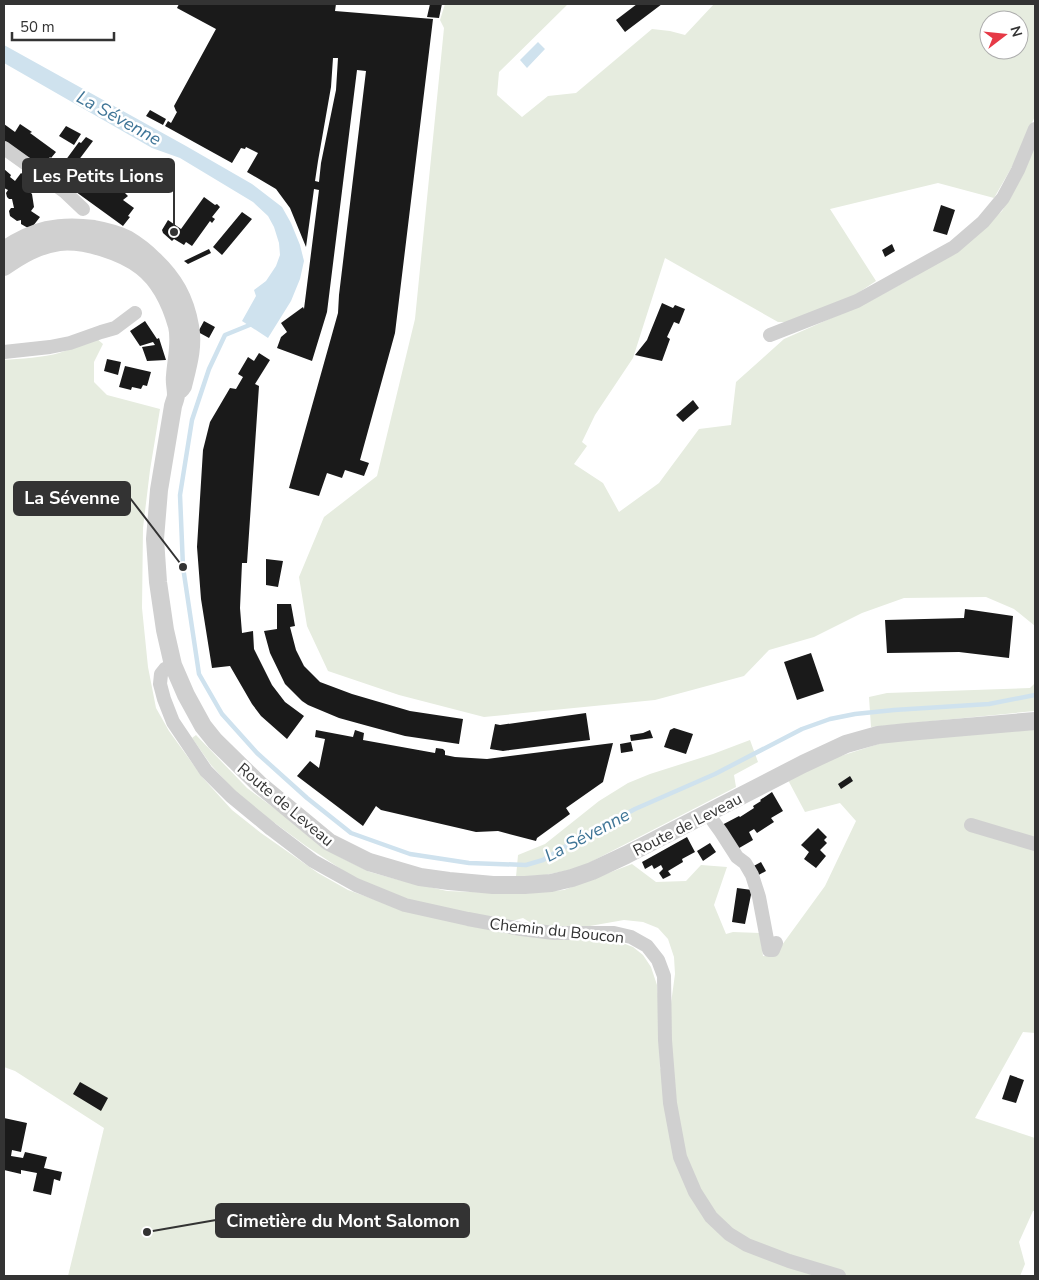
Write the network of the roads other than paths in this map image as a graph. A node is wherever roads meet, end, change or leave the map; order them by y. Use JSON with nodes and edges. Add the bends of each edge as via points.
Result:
{"nodes":[{"id":1,"x":1035,"y":129,"type":"edge"},
{"id":2,"x":4,"y":148,"type":"edge"},
{"id":3,"x":83,"y":209,"type":"dead end"},
{"id":4,"x":4,"y":250,"type":"edge"},
{"id":5,"x":4,"y":267,"type":"edge"},
{"id":6,"x":135,"y":313,"type":"dead end"},
{"id":7,"x":770,"y":335,"type":"dead end"},
{"id":8,"x":4,"y":352,"type":"edge"},
{"id":9,"x":174,"y":400,"type":"junction"},
{"id":10,"x":173,"y":665,"type":"junction"},
{"id":11,"x":1035,"y":721,"type":"edge"},
{"id":12,"x":708,"y":814,"type":"junction"},
{"id":13,"x":971,"y":825,"type":"dead end"},
{"id":14,"x":1035,"y":844,"type":"edge"},
{"id":15,"x":776,"y":943,"type":"dead end"},
{"id":16,"x":839,"y":1276,"type":"edge"}],
"edges":[{"from":1,"to":7,"type":"street","via":[[1002,198],[983,222],[954,247],[858,301]]},
{"from":2,"to":3,"type":"street","via":[[64,190]]},
{"from":4,"to":9,"type":"street","via":[[32,234],[63,227],[103,231],[137,246],[165,271],[177,287],[190,326],[191,355],[183,386]]},
{"from":5,"to":9,"type":"street","via":[[41,246],[74,241],[99,246],[142,267],[164,295],[177,328]]},
{"from":6,"to":8,"type":"street","via":[[115,328],[70,343]]},
{"from":9,"to":10,"type":"street","name":"Route de Leveau","via":[[159,490],[155,539],[158,582]]},
{"from":10,"to":12,"type":"street","name":"Route de Leveau","via":[[203,726],[254,780],[329,842],[369,862],[390,868],[450,881],[493,885],[551,883],[592,871]]},
{"from":10,"to":16,"type":"street","name":"Chemin du Boucon","via":[[161,674],[164,700],[173,722],[206,771],[238,802],[313,861],[356,885],[405,905],[521,929],[554,933],[614,932],[647,946],[658,960],[664,976],[670,1104],[680,1157],[695,1192],[711,1217],[728,1234],[789,1261]]},
{"from":11,"to":12,"type":"street","name":"Route de Leveau","via":[[878,735],[831,751]]},
{"from":12,"to":15,"type":"street","via":[[752,875],[769,950],[773,950]]},
{"from":13,"to":14,"type":"street"}]}
